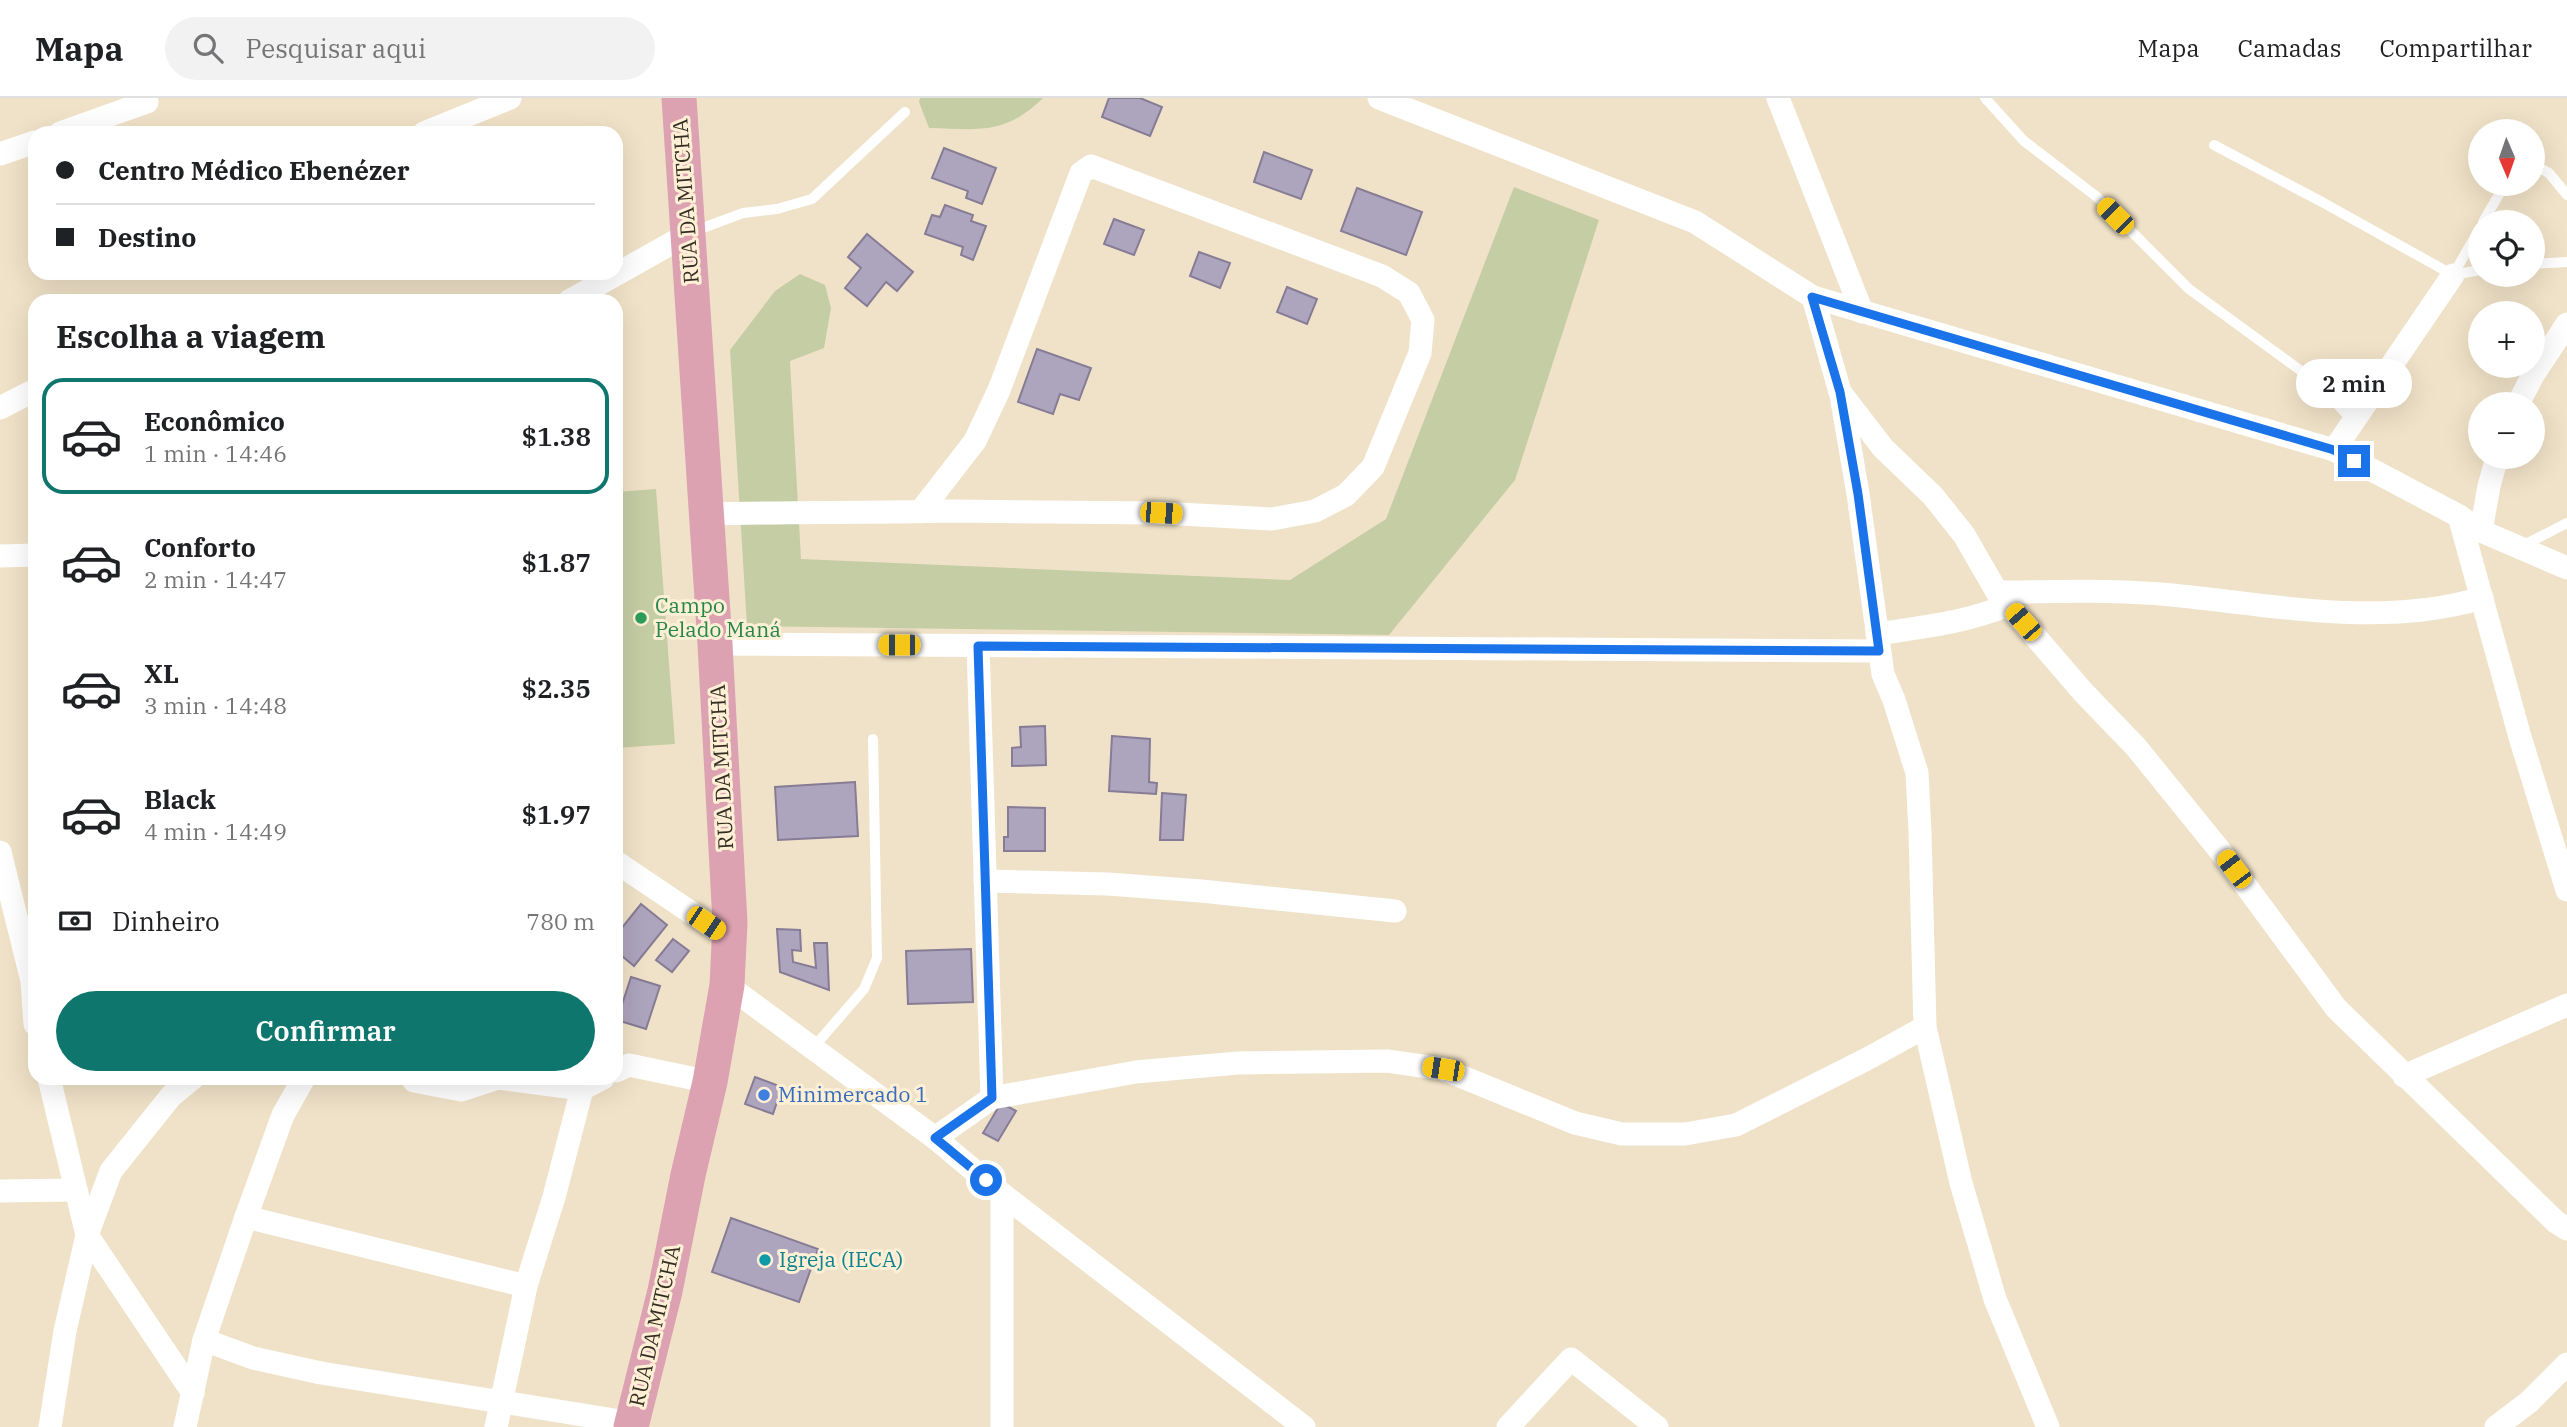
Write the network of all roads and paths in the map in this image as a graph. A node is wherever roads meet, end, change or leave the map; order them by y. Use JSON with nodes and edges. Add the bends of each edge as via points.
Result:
{"nodes":[{"id":1,"x":510,"y":98,"type":"edge"},
{"id":2,"x":679,"y":98,"type":"edge"},
{"id":3,"x":1379,"y":98,"type":"edge"},
{"id":4,"x":1778,"y":98,"type":"edge"},
{"id":5,"x":1985,"y":98,"type":"edge"},
{"id":6,"x":147,"y":102,"type":"dead end"},
{"id":7,"x":905,"y":113,"type":"dead end"},
{"id":8,"x":80,"y":126,"type":"edge"},
{"id":9,"x":441,"y":126,"type":"edge"},
{"id":10,"x":28,"y":144,"type":"edge"},
{"id":11,"x":2214,"y":145,"type":"dead end"},
{"id":12,"x":0,"y":154,"type":"edge"},
{"id":13,"x":2545,"y":171,"type":"edge"},
{"id":14,"x":2567,"y":195,"type":"edge"},
{"id":15,"x":688,"y":234,"type":"junction"},
{"id":16,"x":2468,"y":249,"type":"edge"},
{"id":17,"x":2567,"y":262,"type":"edge"},
{"id":18,"x":2545,"y":263,"type":"edge"},
{"id":19,"x":623,"y":271,"type":"edge"},
{"id":20,"x":2468,"y":272,"type":"edge"},
{"id":21,"x":2453,"y":275,"type":"junction"},
{"id":22,"x":606,"y":280,"type":"edge"},
{"id":23,"x":581,"y":294,"type":"edge"},
{"id":24,"x":1812,"y":297,"type":"junction"},
{"id":25,"x":1862,"y":312,"type":"junction"},
{"id":26,"x":2567,"y":324,"type":"edge"},
{"id":27,"x":1840,"y":392,"type":"junction"},
{"id":28,"x":2524,"y":392,"type":"edge"},
{"id":29,"x":28,"y":394,"type":"edge"},
{"id":30,"x":0,"y":408,"type":"edge"},
{"id":31,"x":2352,"y":420,"type":"junction"},
{"id":32,"x":2334,"y":450,"type":"junction"},
{"id":33,"x":2494,"y":469,"type":"edge"},
{"id":34,"x":920,"y":512,"type":"junction"},
{"id":35,"x":706,"y":513,"type":"junction"},
{"id":36,"x":2459,"y":516,"type":"junction"},
{"id":37,"x":2567,"y":523,"type":"edge"},
{"id":38,"x":2481,"y":531,"type":"junction"},
{"id":39,"x":2517,"y":548,"type":"junction"},
{"id":40,"x":28,"y":555,"type":"edge"},
{"id":41,"x":0,"y":556,"type":"edge"},
{"id":42,"x":2567,"y":568,"type":"edge"},
{"id":43,"x":2002,"y":598,"type":"junction"},
{"id":44,"x":2482,"y":598,"type":"junction"},
{"id":45,"x":1878,"y":643,"type":"junction"},
{"id":46,"x":715,"y":644,"type":"junction"},
{"id":47,"x":978,"y":646,"type":"junction"},
{"id":48,"x":873,"y":739,"type":"dead end"},
{"id":49,"x":0,"y":852,"type":"edge"},
{"id":50,"x":623,"y":867,"type":"edge"},
{"id":51,"x":985,"y":881,"type":"junction"},
{"id":52,"x":2567,"y":890,"type":"edge"},
{"id":53,"x":1395,"y":911,"type":"dead end"},
{"id":54,"x":729,"y":938,"type":"junction"},
{"id":55,"x":28,"y":965,"type":"edge"},
{"id":56,"x":727,"y":985,"type":"junction"},
{"id":57,"x":2567,"y":1004,"type":"edge"},
{"id":58,"x":1924,"y":1027,"type":"junction"},
{"id":59,"x":813,"y":1048,"type":"junction"},
{"id":60,"x":623,"y":1068,"type":"edge"},
{"id":61,"x":2404,"y":1076,"type":"junction"},
{"id":62,"x":710,"y":1082,"type":"junction"},
{"id":63,"x":51,"y":1085,"type":"edge"},
{"id":64,"x":184,"y":1085,"type":"edge"},
{"id":65,"x":300,"y":1085,"type":"edge"},
{"id":66,"x":435,"y":1085,"type":"edge"},
{"id":67,"x":476,"y":1085,"type":"edge"},
{"id":68,"x":551,"y":1085,"type":"edge"},
{"id":69,"x":590,"y":1085,"type":"edge"},
{"id":70,"x":582,"y":1089,"type":"junction"},
{"id":71,"x":992,"y":1098,"type":"junction"},
{"id":72,"x":935,"y":1138,"type":"junction"},
{"id":73,"x":76,"y":1190,"type":"junction"},
{"id":74,"x":0,"y":1191,"type":"edge"},
{"id":75,"x":1002,"y":1194,"type":"junction"},
{"id":76,"x":246,"y":1217,"type":"junction"},
{"id":77,"x":2567,"y":1229,"type":"edge"},
{"id":78,"x":87,"y":1235,"type":"junction"},
{"id":79,"x":526,"y":1286,"type":"junction"},
{"id":80,"x":204,"y":1340,"type":"junction"},
{"id":81,"x":2567,"y":1364,"type":"edge"},
{"id":82,"x":193,"y":1392,"type":"junction"},
{"id":83,"x":501,"y":1403,"type":"junction"},
{"id":84,"x":632,"y":1425,"type":"edge"},
{"id":85,"x":50,"y":1427,"type":"edge"},
{"id":86,"x":185,"y":1427,"type":"edge"},
{"id":87,"x":496,"y":1427,"type":"edge"},
{"id":88,"x":1002,"y":1427,"type":"edge"},
{"id":89,"x":1304,"y":1427,"type":"edge"},
{"id":90,"x":1508,"y":1427,"type":"edge"},
{"id":91,"x":1657,"y":1427,"type":"edge"},
{"id":92,"x":2048,"y":1427,"type":"edge"},
{"id":93,"x":2496,"y":1427,"type":"edge"}],
"edges":[{"from":1,"to":9,"type":"street"},
{"from":2,"to":15,"type":"main road","name":"RUA DA MITCHA"},
{"from":3,"to":24,"type":"street","via":[[1695,222]]},
{"from":4,"to":25,"type":"street"},
{"from":5,"to":31,"type":"lane","via":[[2024,141],[2096,197],[2189,289],[2319,384]]},
{"from":6,"to":8,"type":"street"},
{"from":7,"to":15,"type":"lane","via":[[812,199],[743,213]]},
{"from":10,"to":12,"type":"street"},
{"from":11,"to":21,"type":"lane"},
{"from":13,"to":14,"type":"lane"},
{"from":15,"to":19,"type":"street"},
{"from":15,"to":35,"type":"main road","name":"RUA DA MITCHA"},
{"from":16,"to":21,"type":"lane"},
{"from":17,"to":18,"type":"lane"},
{"from":20,"to":21,"type":"lane"},
{"from":21,"to":31,"type":"street"},
{"from":22,"to":23,"type":"street"},
{"from":24,"to":25,"type":"street"},
{"from":24,"to":27,"type":"street"},
{"from":25,"to":32,"type":"street"},
{"from":26,"to":28,"type":"street"},
{"from":27,"to":43,"type":"street","via":[[1883,449],[1933,496],[1964,535]]},
{"from":27,"to":45,"type":"street"},
{"from":29,"to":30,"type":"street"},
{"from":31,"to":32,"type":"street"},
{"from":32,"to":36,"type":"street"},
{"from":33,"to":38,"type":"street"},
{"from":34,"to":34,"type":"street","via":[[975,441],[999,390],[1081,173],[1091,166],[1382,276],[1409,293],[1423,320],[1420,354],[1373,467],[1346,495],[1315,511],[1272,519],[1161,513]]},
{"from":34,"to":35,"type":"street"},
{"from":35,"to":46,"type":"main road","name":"RUA DA MITCHA"},
{"from":36,"to":38,"type":"street"},
{"from":36,"to":44,"type":"street"},
{"from":37,"to":39,"type":"lane"},
{"from":38,"to":39,"type":"street"},
{"from":39,"to":42,"type":"street"},
{"from":40,"to":41,"type":"street"},
{"from":43,"to":44,"type":"street","via":[[2169,594],[2392,614],[2450,608]]},
{"from":43,"to":45,"type":"street","via":[[1981,616]]},
{"from":43,"to":61,"type":"street","via":[[2136,747],[2229,862],[2336,1008]]},
{"from":44,"to":52,"type":"street"},
{"from":45,"to":47,"type":"street"},
{"from":45,"to":58,"type":"street","via":[[1883,674],[1917,773]]},
{"from":46,"to":47,"type":"street"},
{"from":46,"to":54,"type":"main road","name":"RUA DA MITCHA"},
{"from":47,"to":51,"type":"street"},
{"from":48,"to":59,"type":"lane","via":[[877,958],[864,989]]},
{"from":49,"to":55,"type":"street"},
{"from":50,"to":54,"type":"street"},
{"from":51,"to":53,"type":"street","via":[[1135,886]]},
{"from":51,"to":71,"type":"street"},
{"from":54,"to":56,"type":"main road","name":"RUA DA MITCHA"},
{"from":56,"to":59,"type":"street"},
{"from":56,"to":62,"type":"main road","name":"RUA DA MITCHA"},
{"from":57,"to":61,"type":"street"},
{"from":58,"to":71,"type":"street","via":[[1736,1125],[1685,1135],[1622,1134],[1574,1123],[1443,1069],[1387,1061],[1212,1065],[1136,1072]]},
{"from":58,"to":92,"type":"street","via":[[1961,1183],[1995,1299]]},
{"from":59,"to":72,"type":"street"},
{"from":60,"to":62,"type":"street","via":[[629,1065]]},
{"from":61,"to":77,"type":"street"},
{"from":62,"to":84,"type":"main road","name":"RUA DA MITCHA"},
{"from":63,"to":73,"type":"street"},
{"from":64,"to":78,"type":"street","via":[[111,1171]]},
{"from":65,"to":76,"type":"street","via":[[283,1115]]},
{"from":66,"to":67,"type":"street","via":[[461,1090]]},
{"from":68,"to":70,"type":"street"},
{"from":69,"to":70,"type":"street"},
{"from":70,"to":79,"type":"street"},
{"from":71,"to":72,"type":"street"},
{"from":72,"to":75,"type":"street"},
{"from":73,"to":74,"type":"street"},
{"from":73,"to":78,"type":"street"},
{"from":75,"to":88,"type":"street"},
{"from":75,"to":89,"type":"street"},
{"from":76,"to":79,"type":"street"},
{"from":76,"to":80,"type":"street"},
{"from":78,"to":82,"type":"street"},
{"from":78,"to":85,"type":"street"},
{"from":79,"to":83,"type":"street"},
{"from":80,"to":82,"type":"street"},
{"from":80,"to":83,"type":"street","via":[[253,1358],[321,1373]]},
{"from":81,"to":93,"type":"street"},
{"from":82,"to":86,"type":"street"},
{"from":83,"to":84,"type":"street"},
{"from":83,"to":87,"type":"street"},
{"from":90,"to":91,"type":"street","via":[[1572,1359]]}]}
